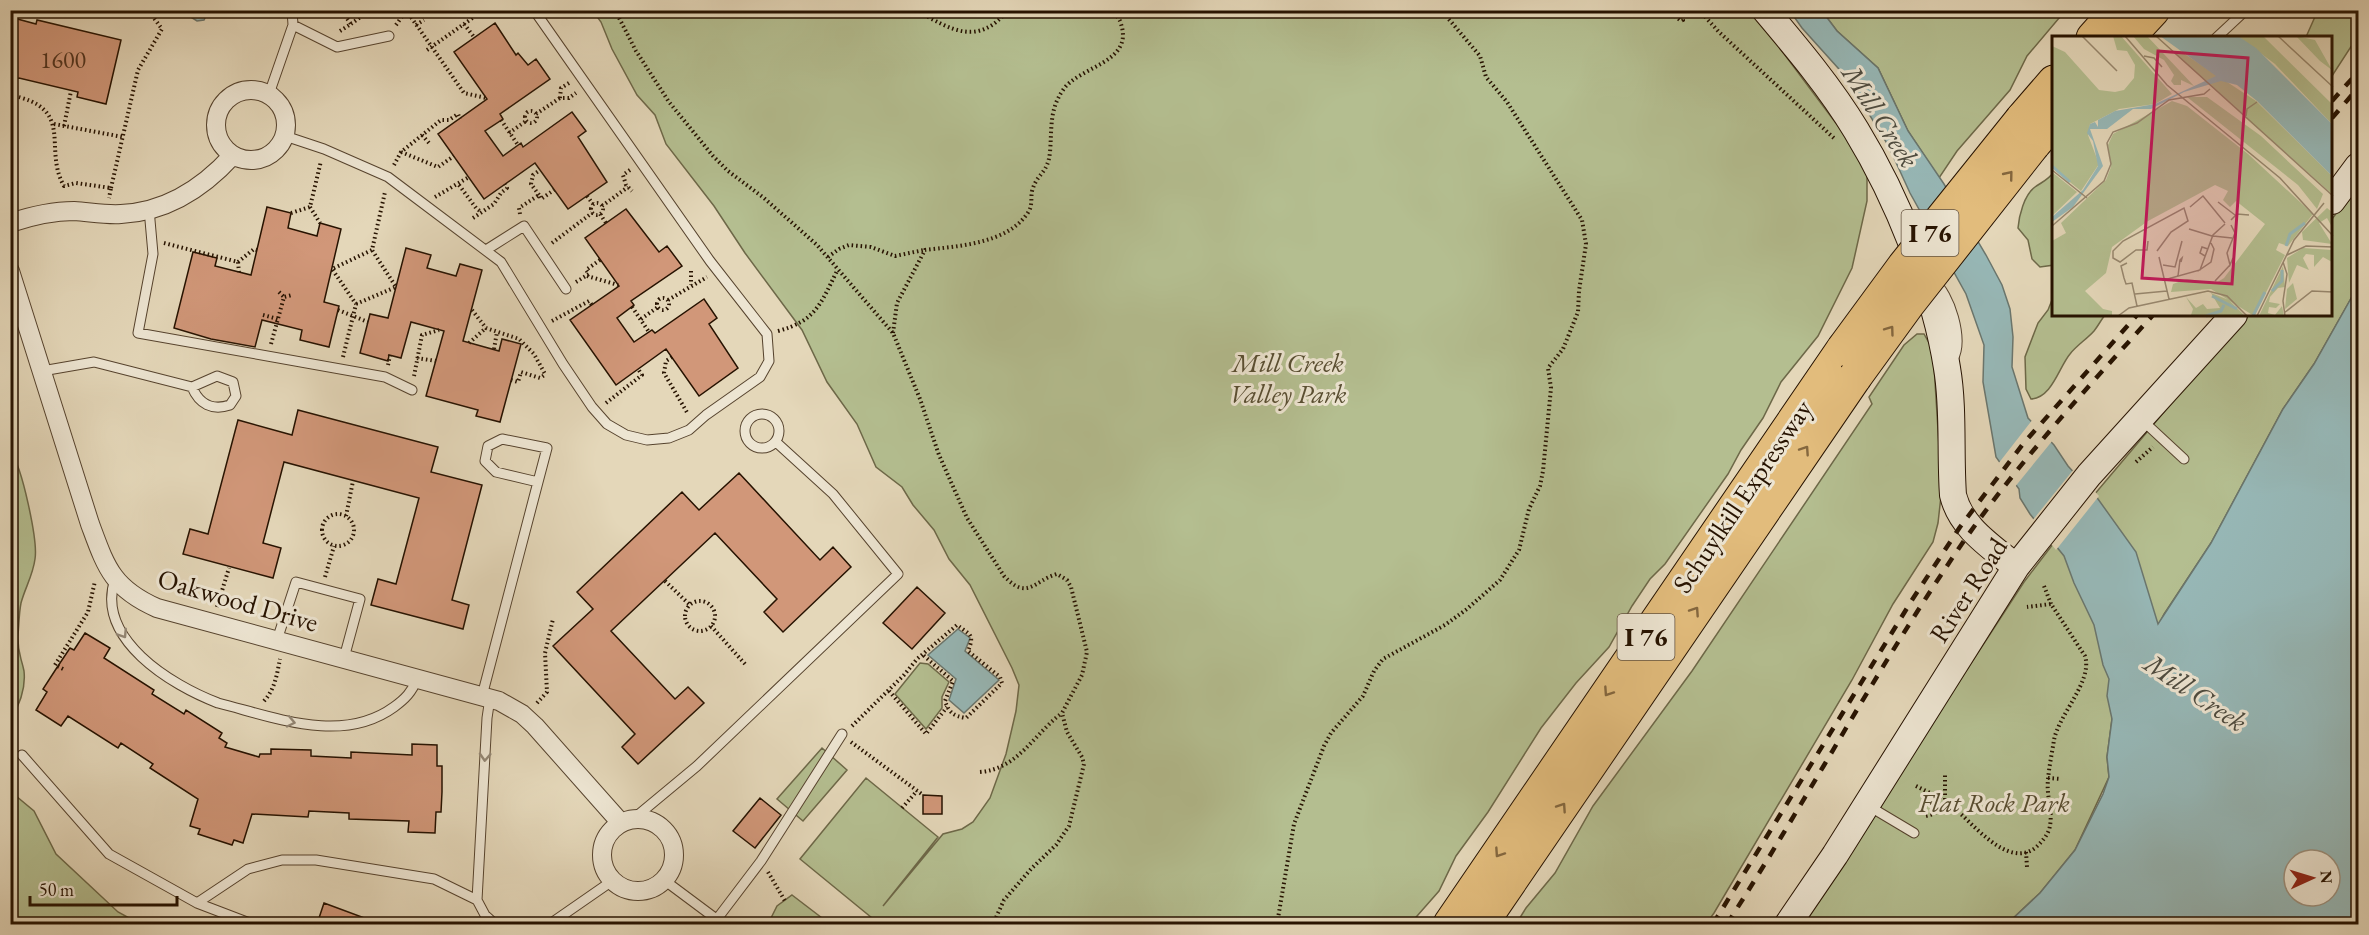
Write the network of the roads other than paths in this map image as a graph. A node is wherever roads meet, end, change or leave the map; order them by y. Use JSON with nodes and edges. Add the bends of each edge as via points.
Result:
{"nodes":[{"id":1,"x":292,"y":10,"type":"edge"},
{"id":2,"x":534,"y":10,"type":"edge"},
{"id":3,"x":1765,"y":10,"type":"edge"},
{"id":4,"x":2118,"y":10,"type":"edge"},
{"id":5,"x":2153,"y":10,"type":"edge"},
{"id":6,"x":2246,"y":10,"type":"edge"},
{"id":7,"x":292,"y":25,"type":"junction"},
{"id":8,"x":389,"y":36,"type":"road end"},
{"id":9,"x":2095,"y":36,"type":"edge"},
{"id":10,"x":2129,"y":36,"type":"edge"},
{"id":11,"x":2218,"y":36,"type":"edge"},
{"id":12,"x":2052,"y":86,"type":"edge"},
{"id":13,"x":269,"y":94,"type":"junction"},
{"id":14,"x":2052,"y":122,"type":"edge"},
{"id":15,"x":2027,"y":132,"type":"junction"},
{"id":16,"x":285,"y":136,"type":"junction"},
{"id":17,"x":233,"y":155,"type":"junction"},
{"id":18,"x":2358,"y":166,"type":"edge"},
{"id":19,"x":2333,"y":198,"type":"edge"},
{"id":20,"x":149,"y":209,"type":"junction"},
{"id":21,"x":10,"y":223,"type":"edge"},
{"id":22,"x":486,"y":250,"type":"junction"},
{"id":23,"x":10,"y":272,"type":"edge"},
{"id":24,"x":566,"y":289,"type":"road end"},
{"id":25,"x":2233,"y":316,"type":"edge"},
{"id":26,"x":1849,"y":363,"type":"junction"},
{"id":27,"x":42,"y":371,"type":"junction"},
{"id":28,"x":192,"y":387,"type":"junction"},
{"id":29,"x":412,"y":390,"type":"road end"},
{"id":30,"x":2140,"y":418,"type":"junction"},
{"id":31,"x":776,"y":442,"type":"dead end"},
{"id":32,"x":2184,"y":459,"type":"dead end"},
{"id":33,"x":538,"y":482,"type":"junction"},
{"id":34,"x":2016,"y":567,"type":"junction"},
{"id":35,"x":115,"y":579,"type":"junction"},
{"id":36,"x":277,"y":640,"type":"junction"},
{"id":37,"x":344,"y":658,"type":"junction"},
{"id":38,"x":417,"y":679,"type":"junction"},
{"id":39,"x":486,"y":697,"type":"junction"},
{"id":40,"x":842,"y":734,"type":"road end"},
{"id":41,"x":22,"y":755,"type":"dead end"},
{"id":42,"x":1866,"y":805,"type":"junction"},
{"id":43,"x":627,"y":821,"type":"junction"},
{"id":44,"x":1914,"y":833,"type":"dead end"},
{"id":45,"x":664,"y":880,"type":"junction"},
{"id":46,"x":612,"y":881,"type":"junction"},
{"id":47,"x":477,"y":900,"type":"junction"},
{"id":48,"x":197,"y":903,"type":"junction"},
{"id":49,"x":720,"y":922,"type":"edge"},
{"id":50,"x":252,"y":924,"type":"edge"},
{"id":51,"x":495,"y":924,"type":"edge"},
{"id":52,"x":550,"y":924,"type":"edge"},
{"id":53,"x":1450,"y":924,"type":"edge"},
{"id":54,"x":1481,"y":924,"type":"edge"},
{"id":55,"x":1788,"y":924,"type":"edge"}],
"edges":[{"from":1,"to":7,"type":"lane"},
{"from":2,"to":22,"type":"lane","via":[[710,261],[767,334],[769,361],[760,377],[689,430],[669,438],[647,440],[626,435],[595,411],[501,262]]},
{"from":3,"to":34,"type":"street","via":[[1856,129],[1891,197],[1921,273],[1943,345],[1957,511],[1965,524]]},
{"from":4,"to":9,"type":"highway"},
{"from":5,"to":10,"type":"highway"},
{"from":6,"to":11,"type":"lane"},
{"from":7,"to":8,"type":"lane","via":[[338,47]]},
{"from":7,"to":13,"type":"lane"},
{"from":12,"to":15,"type":"highway","name":"Schuylkill Expressway","number":"I 76"},
{"from":13,"to":16,"type":"street","via":[[284,112]]},
{"from":13,"to":17,"type":"street","via":[[242,90],[221,106],[217,133]]},
{"from":14,"to":15,"type":"highway","name":"Schuylkill Expressway","number":"I 76"},
{"from":15,"to":26,"type":"highway","name":"Schuylkill Expressway","number":"I 76","bridge":true,"via":[[1925,239]]},
{"from":16,"to":17,"type":"street","via":[[276,150],[263,158],[248,160]]},
{"from":16,"to":22,"type":"lane","via":[[388,177]]},
{"from":17,"to":20,"type":"street","via":[[202,185]]},
{"from":18,"to":19,"type":"street"},
{"from":20,"to":21,"type":"street","via":[[135,213],[48,213]]},
{"from":20,"to":29,"type":"lane","via":[[153,254],[138,333],[385,377]]},
{"from":22,"to":24,"type":"lane","via":[[524,226]]},
{"from":23,"to":27,"type":"street","name":"Oakwood Drive"},
{"from":25,"to":30,"type":"street","name":"River Road"},
{"from":26,"to":53,"type":"highway","name":"Schuylkill Expressway","number":"I 76","one_way":true},
{"from":54,"to":26,"type":"highway","name":"Schuylkill Expressway","number":"I 76","one_way":true},
{"from":27,"to":28,"type":"lane","via":[[94,362]]},
{"from":27,"to":35,"type":"street","name":"Oakwood Drive","via":[[90,524]]},
{"from":28,"to":28,"type":"lane","via":[[217,376],[225,377],[236,386],[236,396],[230,405],[202,404]]},
{"from":30,"to":32,"type":"lane"},
{"from":30,"to":34,"type":"street","name":"River Road"},
{"from":31,"to":43,"type":"lane","via":[[833,494],[898,574],[697,766]]},
{"from":33,"to":33,"type":"lane","via":[[547,448],[502,439],[488,446],[485,461],[496,472]]},
{"from":33,"to":39,"type":"lane"},
{"from":34,"to":42,"type":"street","name":"River Road"},
{"from":35,"to":36,"type":"street","name":"Oakwood Drive","via":[[124,590],[157,608]]},
{"from":35,"to":38,"type":"lane","one_way":true,"via":[[110,592],[112,613],[130,646],[191,691],[218,703],[306,724],[354,725],[390,710],[409,695]]},
{"from":36,"to":37,"type":"street","name":"Oakwood Drive"},
{"from":36,"to":37,"type":"lane","via":[[296,582],[360,599]]},
{"from":37,"to":38,"type":"street","name":"Oakwood Drive"},
{"from":38,"to":39,"type":"street","name":"Oakwood Drive"},
{"from":39,"to":43,"type":"street","name":"Oakwood Drive","via":[[522,714]]},
{"from":39,"to":47,"type":"lane","one_way":true},
{"from":40,"to":49,"type":"lane"},
{"from":41,"to":48,"type":"lane","via":[[110,854]]},
{"from":42,"to":44,"type":"lane"},
{"from":42,"to":55,"type":"street","name":"River Road"},
{"from":43,"to":45,"type":"street","via":[[651,822],[667,834],[672,843],[673,863]]},
{"from":43,"to":46,"type":"street","via":[[605,839],[602,850],[605,872]]},
{"from":45,"to":46,"type":"street","via":[[644,891],[622,888]]},
{"from":45,"to":49,"type":"lane"},
{"from":46,"to":52,"type":"lane"},
{"from":47,"to":48,"type":"lane","via":[[434,879],[316,860],[282,860],[248,869]]},
{"from":47,"to":51,"type":"lane","via":[[484,915]]},
{"from":48,"to":50,"type":"lane"}]}
